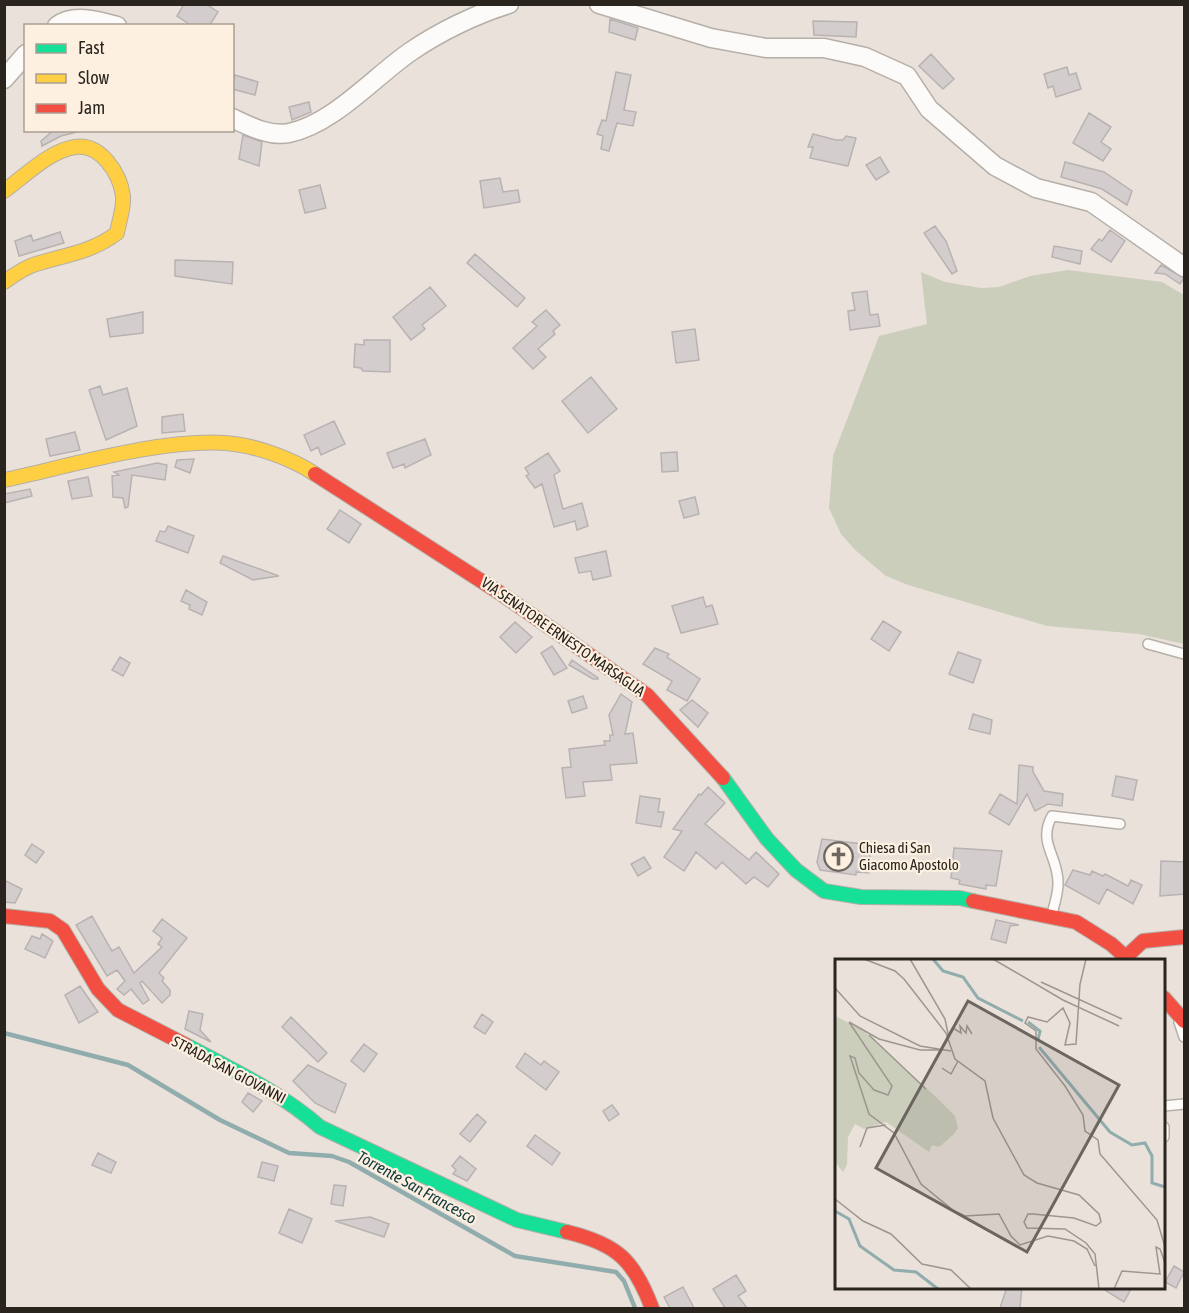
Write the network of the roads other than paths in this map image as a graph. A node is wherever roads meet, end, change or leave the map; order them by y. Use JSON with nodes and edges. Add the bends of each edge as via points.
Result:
{"nodes":[{"id":1,"x":509,"y":4,"type":"edge"},
{"id":2,"x":599,"y":4,"type":"edge"},
{"id":3,"x":59,"y":24,"type":"edge"},
{"id":4,"x":109,"y":24,"type":"edge"},
{"id":5,"x":24,"y":56,"type":"edge"},
{"id":6,"x":4,"y":79,"type":"edge"},
{"id":7,"x":234,"y":119,"type":"edge"},
{"id":8,"x":4,"y":191,"type":"edge"},
{"id":9,"x":1185,"y":267,"type":"edge"},
{"id":10,"x":4,"y":282,"type":"edge"},
{"id":11,"x":4,"y":480,"type":"edge"},
{"id":12,"x":1149,"y":644,"type":"dead end"},
{"id":13,"x":1185,"y":654,"type":"edge"},
{"id":14,"x":1120,"y":824,"type":"dead end"},
{"id":15,"x":4,"y":916,"type":"edge"},
{"id":16,"x":1052,"y":916,"type":"junction"},
{"id":17,"x":1183,"y":931,"type":"edge"},
{"id":18,"x":1128,"y":959,"type":"edge"},
{"id":19,"x":1165,"y":999,"type":"edge"},
{"id":20,"x":1180,"y":1016,"type":"edge"},
{"id":21,"x":1185,"y":1037,"type":"edge"},
{"id":22,"x":1185,"y":1104,"type":"edge"},
{"id":23,"x":1165,"y":1106,"type":"edge"},
{"id":24,"x":652,"y":1308,"type":"edge"}],
"edges":[{"from":1,"to":7,"type":"street","via":[[411,52],[321,120],[288,133],[255,129]]},
{"from":2,"to":9,"type":"street","via":[[711,38],[766,48],[824,48],[865,57],[907,76],[930,109],[995,166],[1036,188],[1091,202]]},
{"from":3,"to":4,"type":"street","via":[[90,19]]},
{"from":5,"to":6,"type":"street"},
{"from":8,"to":10,"type":"street","via":[[60,152],[78,146],[90,148],[106,161],[123,195],[113,237],[86,252],[32,266]]},
{"from":11,"to":16,"type":"street","name":"VIA SENATORE ERNESTO MARSAGLIA","via":[[168,446],[226,443],[272,454],[309,470],[480,580],[647,695],[733,789],[768,839],[796,870],[824,891],[861,897],[960,898]]},
{"from":12,"to":13,"type":"lane"},
{"from":14,"to":16,"type":"lane","via":[[1052,816],[1045,828],[1059,882]]},
{"from":15,"to":24,"type":"street","name":"STRADA SAN GIOVANNI","via":[[50,921],[63,930],[98,988],[118,1010],[263,1085],[320,1127],[517,1220],[580,1233],[624,1253],[639,1272]]},
{"from":16,"to":18,"type":"street","name":"VIA SENATORE ERNESTO MARSAGLIA","via":[[1076,922]]},
{"from":17,"to":18,"type":"street","via":[[1143,941]]},
{"from":19,"to":20,"type":"street"},
{"from":20,"to":21,"type":"lane"},
{"from":22,"to":23,"type":"lane"}]}
